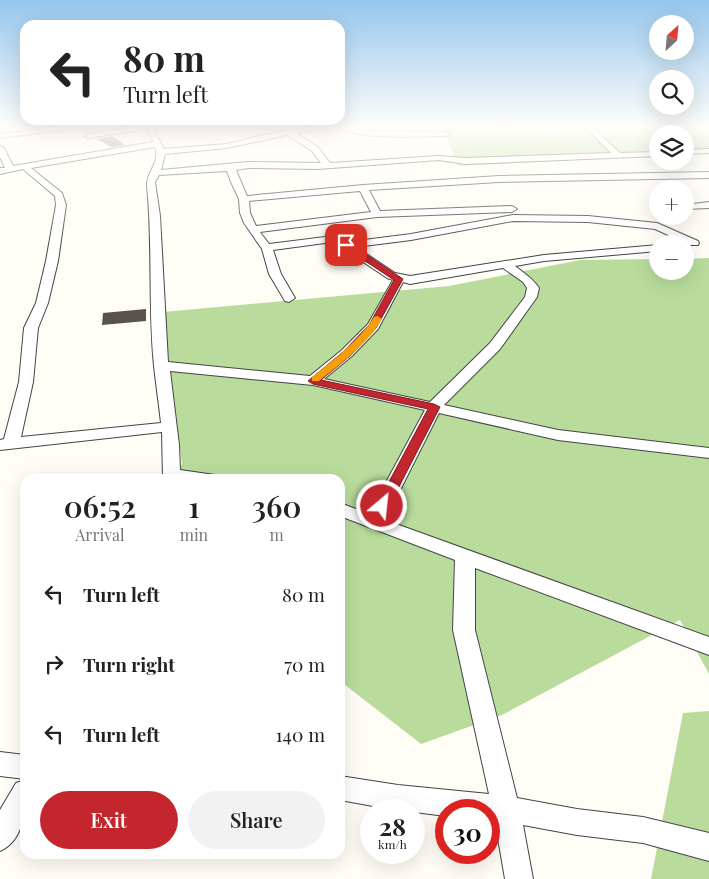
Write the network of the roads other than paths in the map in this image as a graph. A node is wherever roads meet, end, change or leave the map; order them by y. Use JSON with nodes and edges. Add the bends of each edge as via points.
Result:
{"nodes":[{"id":1,"x":9,"y":167,"type":"edge"},
{"id":2,"x":26,"y":167,"type":"joint"},
{"id":3,"x":156,"y":167,"type":"edge"},
{"id":4,"x":237,"y":167,"type":"edge"},
{"id":5,"x":231,"y":168,"type":"junction"},
{"id":6,"x":10,"y":170,"type":"junction"},
{"id":7,"x":0,"y":171,"type":"edge"},
{"id":8,"x":155,"y":173,"type":"junction"},
{"id":9,"x":709,"y":175,"type":"edge"},
{"id":10,"x":363,"y":188,"type":"junction"},
{"id":11,"x":244,"y":199,"type":"junction"},
{"id":12,"x":709,"y":205,"type":"edge"},
{"id":13,"x":694,"y":206,"type":"edge"},
{"id":14,"x":524,"y":209,"type":"dead end"},
{"id":15,"x":377,"y":214,"type":"junction"},
{"id":16,"x":253,"y":230,"type":"junction"},
{"id":17,"x":674,"y":235,"type":"edge"},
{"id":18,"x":709,"y":242,"type":"edge"},
{"id":19,"x":694,"y":244,"type":"edge"},
{"id":20,"x":346,"y":245,"type":"junction"},
{"id":21,"x":267,"y":248,"type":"junction"},
{"id":22,"x":649,"y":249,"type":"edge"},
{"id":23,"x":504,"y":264,"type":"junction"},
{"id":24,"x":399,"y":279,"type":"junction"},
{"id":25,"x":289,"y":298,"type":"dead end"},
{"id":26,"x":161,"y":366,"type":"junction"},
{"id":27,"x":313,"y":381,"type":"junction"},
{"id":28,"x":434,"y":407,"type":"junction"},
{"id":29,"x":167,"y":427,"type":"junction"},
{"id":30,"x":6,"y":444,"type":"edge"},
{"id":31,"x":709,"y":453,"type":"edge"},
{"id":32,"x":173,"y":474,"type":"edge"},
{"id":33,"x":345,"y":511,"type":"edge"},
{"id":34,"x":374,"y":523,"type":"junction"},
{"id":35,"x":464,"y":556,"type":"junction"},
{"id":36,"x":709,"y":646,"type":"edge"},
{"id":37,"x":0,"y":764,"type":"edge"},
{"id":38,"x":20,"y":766,"type":"edge"},
{"id":39,"x":345,"y":789,"type":"edge"},
{"id":40,"x":20,"y":801,"type":"edge"},
{"id":41,"x":506,"y":808,"type":"junction"},
{"id":42,"x":0,"y":837,"type":"edge"},
{"id":43,"x":709,"y":847,"type":"edge"},
{"id":44,"x":519,"y":879,"type":"edge"}],
"edges":[{"from":1,"to":6,"type":"street"},
{"from":2,"to":6,"type":"street"},
{"from":2,"to":30,"type":"street","via":[[59,195],[61,205],[42,303],[31,328],[26,382]]},
{"from":3,"to":8,"type":"street"},
{"from":4,"to":5,"type":"street"},
{"from":5,"to":8,"type":"street"},
{"from":5,"to":11,"type":"street","via":[[234,182]]},
{"from":6,"to":7,"type":"street"},
{"from":8,"to":26,"type":"street","via":[[151,182]]},
{"from":9,"to":10,"type":"street","via":[[499,179]]},
{"from":10,"to":11,"type":"street"},
{"from":10,"to":15,"type":"street"},
{"from":11,"to":16,"type":"street","via":[[245,214]]},
{"from":12,"to":13,"type":"street"},
{"from":14,"to":15,"type":"street"},
{"from":15,"to":16,"type":"street"},
{"from":16,"to":21,"type":"street"},
{"from":17,"to":20,"type":"street","via":[[657,226],[588,219],[512,218],[411,237]]},
{"from":18,"to":19,"type":"street"},
{"from":20,"to":21,"type":"street","via":[[326,240]]},
{"from":20,"to":24,"type":"street"},
{"from":21,"to":25,"type":"street","via":[[275,274]]},
{"from":22,"to":23,"type":"street"},
{"from":23,"to":24,"type":"street","via":[[410,280]]},
{"from":23,"to":28,"type":"street","via":[[528,280],[533,288],[531,297],[495,346]]},
{"from":24,"to":27,"type":"street","via":[[373,326]]},
{"from":26,"to":27,"type":"street"},
{"from":26,"to":29,"type":"street"},
{"from":27,"to":28,"type":"street"},
{"from":28,"to":31,"type":"street","via":[[558,435]]},
{"from":28,"to":34,"type":"street"},
{"from":29,"to":30,"type":"street"},
{"from":29,"to":32,"type":"street"},
{"from":33,"to":34,"type":"street"},
{"from":34,"to":35,"type":"street"},
{"from":35,"to":36,"type":"street"},
{"from":35,"to":41,"type":"street","via":[[464,630]]},
{"from":37,"to":38,"type":"street"},
{"from":39,"to":41,"type":"street","via":[[398,798]]},
{"from":40,"to":42,"type":"street"},
{"from":41,"to":43,"type":"street","via":[[577,822],[643,830]]},
{"from":41,"to":44,"type":"street"}]}
